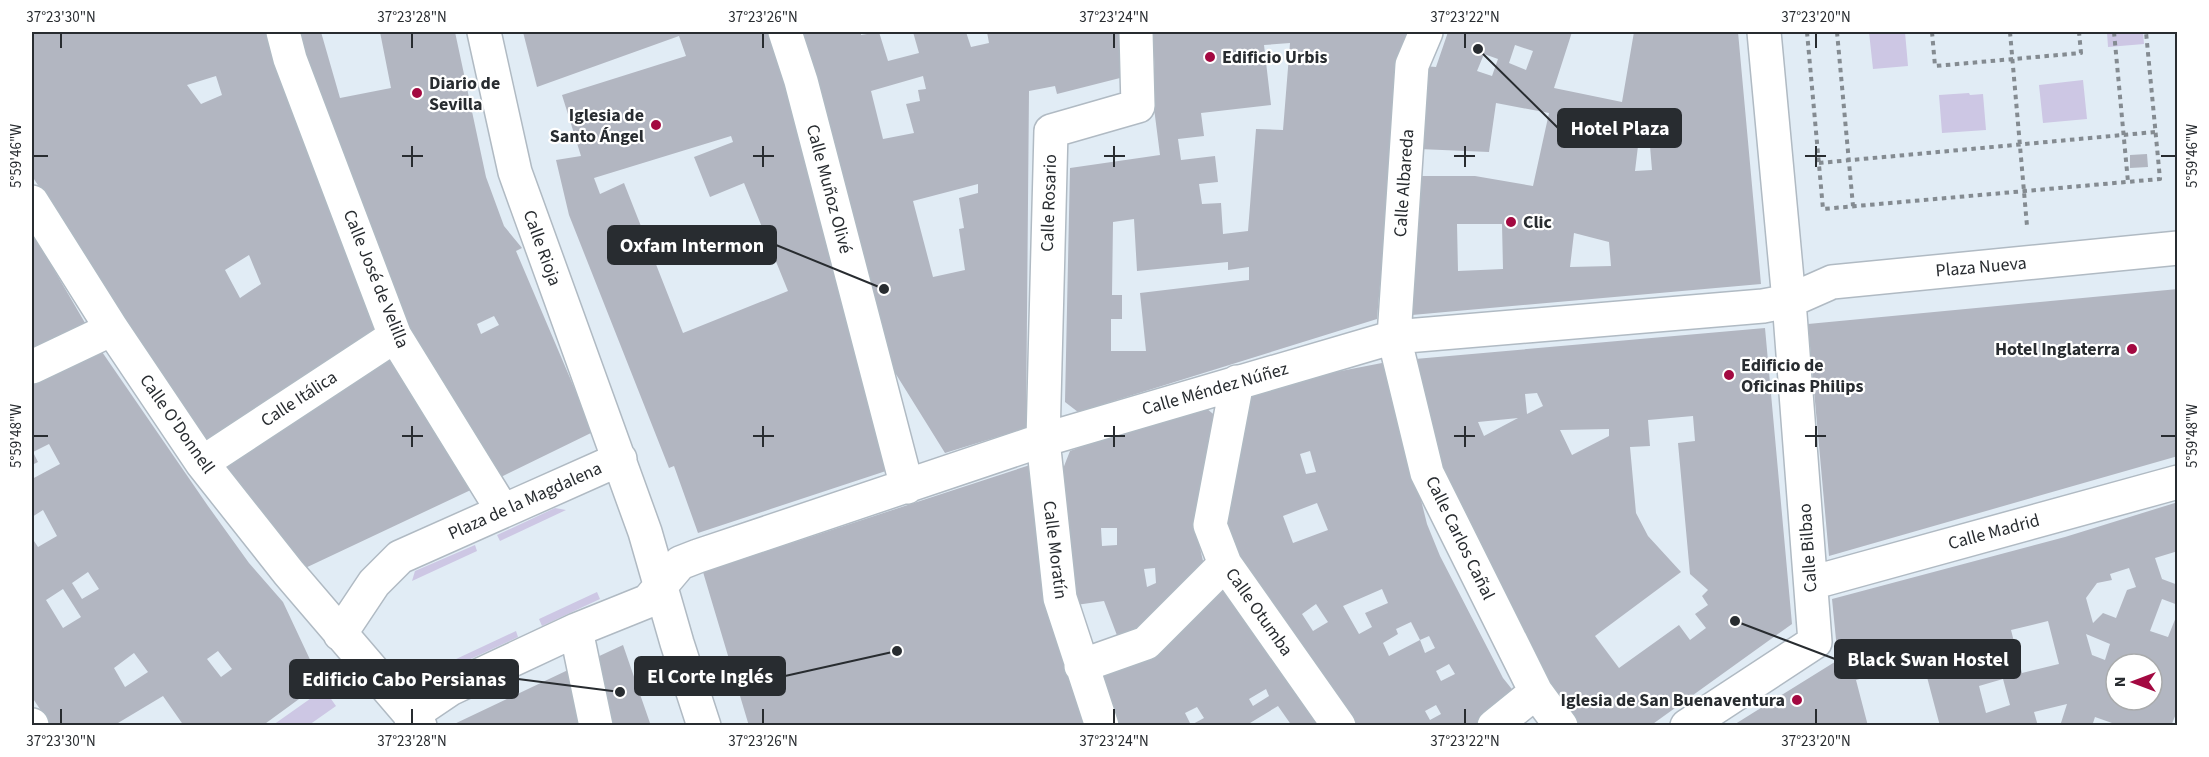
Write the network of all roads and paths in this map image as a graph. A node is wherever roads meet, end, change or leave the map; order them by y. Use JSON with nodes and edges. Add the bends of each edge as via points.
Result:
{"nodes":[{"id":1,"x":283,"y":32,"type":"edge"},
{"id":2,"x":484,"y":32,"type":"edge"},
{"id":3,"x":785,"y":32,"type":"edge"},
{"id":4,"x":1136,"y":32,"type":"edge"},
{"id":5,"x":1426,"y":32,"type":"edge"},
{"id":6,"x":1764,"y":32,"type":"edge"},
{"id":7,"x":1807,"y":32,"type":"edge"},
{"id":8,"x":1837,"y":32,"type":"edge"},
{"id":9,"x":1932,"y":32,"type":"edge"},
{"id":10,"x":2010,"y":32,"type":"edge"},
{"id":11,"x":2079,"y":32,"type":"edge"},
{"id":12,"x":2114,"y":32,"type":"edge"},
{"id":13,"x":2146,"y":32,"type":"edge"},
{"id":14,"x":2012,"y":59,"type":"junction"},
{"id":15,"x":2155,"y":132,"type":"junction"},
{"id":16,"x":2124,"y":135,"type":"junction"},
{"id":17,"x":2020,"y":144,"type":"junction"},
{"id":18,"x":1848,"y":160,"type":"junction"},
{"id":19,"x":1819,"y":163,"type":"junction"},
{"id":20,"x":2128,"y":182,"type":"junction"},
{"id":21,"x":2024,"y":191,"type":"junction"},
{"id":22,"x":32,"y":202,"type":"edge"},
{"id":23,"x":1852,"y":207,"type":"junction"},
{"id":24,"x":2028,"y":233,"type":"dead end"},
{"id":25,"x":2178,"y":249,"type":"edge"},
{"id":26,"x":1776,"y":304,"type":"junction"},
{"id":27,"x":112,"y":329,"type":"junction"},
{"id":28,"x":395,"y":336,"type":"junction"},
{"id":29,"x":1394,"y":337,"type":"junction"},
{"id":30,"x":32,"y":367,"type":"edge"},
{"id":31,"x":1237,"y":382,"type":"junction"},
{"id":32,"x":1043,"y":440,"type":"junction"},
{"id":33,"x":620,"y":459,"type":"junction"},
{"id":34,"x":202,"y":463,"type":"junction"},
{"id":35,"x":2178,"y":482,"type":"edge"},
{"id":36,"x":907,"y":487,"type":"junction"},
{"id":37,"x":502,"y":511,"type":"junction"},
{"id":38,"x":1225,"y":564,"type":"junction"},
{"id":39,"x":1811,"y":583,"type":"junction"},
{"id":40,"x":662,"y":586,"type":"junction"},
{"id":41,"x":576,"y":630,"type":"junction"},
{"id":42,"x":340,"y":634,"type":"junction"},
{"id":43,"x":1081,"y":666,"type":"junction"},
{"id":44,"x":1536,"y":692,"type":"junction"},
{"id":45,"x":415,"y":721,"type":"edge"},
{"id":46,"x":596,"y":726,"type":"edge"},
{"id":47,"x":704,"y":726,"type":"edge"},
{"id":48,"x":1102,"y":726,"type":"edge"},
{"id":49,"x":1339,"y":726,"type":"edge"},
{"id":50,"x":1494,"y":726,"type":"edge"},
{"id":51,"x":1561,"y":726,"type":"edge"},
{"id":52,"x":1687,"y":726,"type":"edge"}],
"edges":[{"from":1,"to":28,"type":"street","name":"Calle José de Velilla"},
{"from":2,"to":33,"type":"street","name":"Calle Rioja","via":[[514,172]]},
{"from":3,"to":36,"type":"street","name":"Calle Muñoz Olivé"},
{"from":4,"to":32,"type":"street","name":"Calle Rosario","via":[[1138,106],[1052,131]]},
{"from":5,"to":29,"type":"street","name":"Calle Albareda","via":[[1412,65]]},
{"from":6,"to":26,"type":"street"},
{"from":7,"to":19,"type":"path"},
{"from":8,"to":18,"type":"path"},
{"from":9,"to":14,"type":"path","via":[[1935,66]]},
{"from":10,"to":14,"type":"path","name":"Plaza Nueva"},
{"from":11,"to":14,"type":"path","via":[[2081,53]]},
{"from":12,"to":16,"type":"path"},
{"from":13,"to":15,"type":"path"},
{"from":14,"to":17,"type":"path","name":"Plaza Nueva"},
{"from":15,"to":16,"type":"path"},
{"from":15,"to":20,"type":"path","via":[[2160,179]]},
{"from":16,"to":17,"type":"path"},
{"from":16,"to":20,"type":"path"},
{"from":17,"to":18,"type":"path"},
{"from":17,"to":21,"type":"path","name":"Plaza Nueva"},
{"from":18,"to":19,"type":"path"},
{"from":18,"to":23,"type":"path"},
{"from":19,"to":23,"type":"path","via":[[1823,209]]},
{"from":20,"to":21,"type":"path"},
{"from":21,"to":23,"type":"path"},
{"from":21,"to":24,"type":"path","name":"Plaza Nueva"},
{"from":22,"to":27,"type":"street","name":"Calle O'Donnell"},
{"from":25,"to":26,"type":"street","name":"Plaza Nueva","via":[[1832,282]]},
{"from":26,"to":29,"type":"street","name":"Calle Méndez Núñez"},
{"from":26,"to":39,"type":"street","name":"Calle Bilbao"},
{"from":27,"to":30,"type":"street"},
{"from":27,"to":34,"type":"street","name":"Calle O'Donnell"},
{"from":28,"to":34,"type":"street","name":"Calle Itálica"},
{"from":28,"to":37,"type":"street","name":"Calle José de Velilla"},
{"from":29,"to":31,"type":"street","name":"Calle Méndez Núñez"},
{"from":29,"to":44,"type":"street","name":"Calle Carlos Cañal","via":[[1427,473]]},
{"from":31,"to":32,"type":"street","name":"Calle Méndez Núñez"},
{"from":31,"to":38,"type":"street","name":"Calle Otumba","via":[[1210,525]]},
{"from":32,"to":36,"type":"street","name":"Calle Méndez Núñez"},
{"from":32,"to":43,"type":"street","name":"Calle Moratín","via":[[1060,598]]},
{"from":33,"to":37,"type":"street","name":"Plaza de la Magdalena"},
{"from":33,"to":40,"type":"street","name":"Plaza de la Magdalena"},
{"from":34,"to":42,"type":"street","name":"Calle O'Donnell"},
{"from":35,"to":39,"type":"street","name":"Calle Madrid"},
{"from":36,"to":40,"type":"street","name":"Calle Méndez Núñez","via":[[680,563]]},
{"from":37,"to":42,"type":"street","name":"Plaza de la Magdalena","via":[[400,557],[374,582]]},
{"from":38,"to":43,"type":"street","via":[[1146,642]]},
{"from":38,"to":49,"type":"street","name":"Calle Otumba"},
{"from":39,"to":52,"type":"street","name":"Calle Bilbao","via":[[1815,642]]},
{"from":40,"to":41,"type":"street","via":[[648,601]]},
{"from":40,"to":47,"type":"street","name":"Plaza de la Magdalena"},
{"from":41,"to":45,"type":"street","via":[[450,689]]},
{"from":41,"to":46,"type":"street"},
{"from":42,"to":45,"type":"street"},
{"from":43,"to":48,"type":"street","name":"Calle Moratín"},
{"from":44,"to":50,"type":"street"},
{"from":44,"to":51,"type":"street","name":"Calle Carlos Cañal"}]}
